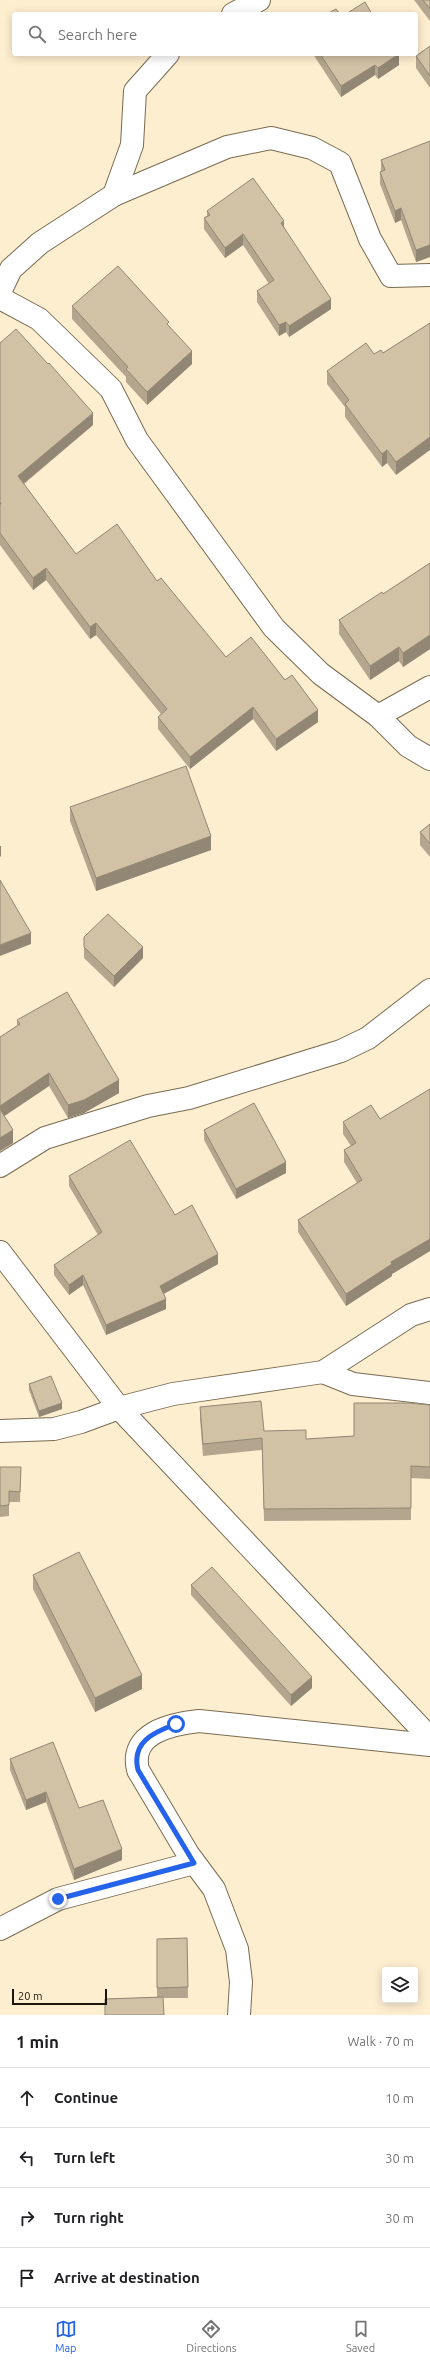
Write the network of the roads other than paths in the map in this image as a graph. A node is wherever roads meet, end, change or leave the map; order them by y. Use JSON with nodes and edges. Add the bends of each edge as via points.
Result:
{"nodes":[{"id":1,"x":259,"y":0,"type":"edge"},
{"id":2,"x":237,"y":12,"type":"edge"},
{"id":3,"x":166,"y":56,"type":"edge"},
{"id":4,"x":114,"y":195,"type":"junction"},
{"id":5,"x":430,"y":275,"type":"edge"},
{"id":6,"x":0,"y":292,"type":"edge"},
{"id":7,"x":0,"y":298,"type":"edge"},
{"id":8,"x":430,"y":687,"type":"edge"},
{"id":9,"x":378,"y":716,"type":"junction"},
{"id":10,"x":430,"y":759,"type":"edge"},
{"id":11,"x":430,"y":990,"type":"edge"},
{"id":12,"x":0,"y":1166,"type":"edge"},
{"id":13,"x":0,"y":1252,"type":"edge"},
{"id":14,"x":430,"y":1309,"type":"edge"},
{"id":15,"x":323,"y":1372,"type":"junction"},
{"id":16,"x":430,"y":1393,"type":"edge"},
{"id":17,"x":119,"y":1408,"type":"junction"},
{"id":18,"x":0,"y":1431,"type":"edge"},
{"id":19,"x":430,"y":1738,"type":"edge"},
{"id":20,"x":430,"y":1745,"type":"edge"},
{"id":21,"x":194,"y":1863,"type":"junction"},
{"id":22,"x":0,"y":1929,"type":"edge"},
{"id":23,"x":239,"y":2015,"type":"edge"}],
"edges":[{"from":1,"to":2,"type":"street"},
{"from":3,"to":4,"type":"street","via":[[135,91],[132,145]]},
{"from":4,"to":5,"type":"street","via":[[227,147],[271,138],[312,148],[340,163],[370,239],[391,276]]},
{"from":4,"to":6,"type":"street","via":[[35,248],[11,269]]},
{"from":7,"to":9,"type":"street","via":[[39,319],[111,389],[137,440],[274,628],[321,674]]},
{"from":8,"to":9,"type":"street"},
{"from":9,"to":10,"type":"street","via":[[408,746]]},
{"from":11,"to":12,"type":"street","via":[[368,1038],[340,1051],[189,1098],[148,1106],[45,1138]]},
{"from":13,"to":17,"type":"street"},
{"from":14,"to":15,"type":"street","via":[[411,1315]]},
{"from":15,"to":16,"type":"street","via":[[353,1384]]},
{"from":15,"to":17,"type":"street","via":[[173,1394]]},
{"from":17,"to":18,"type":"street","via":[[54,1429]]},
{"from":17,"to":19,"type":"street"},
{"from":20,"to":21,"type":"street","via":[[199,1721],[176,1724],[152,1734],[140,1747],[135,1759],[138,1770]]},
{"from":21,"to":22,"type":"street","via":[[58,1899]]},
{"from":21,"to":23,"type":"street","via":[[214,1889],[237,1949],[241,1982]]}]}
